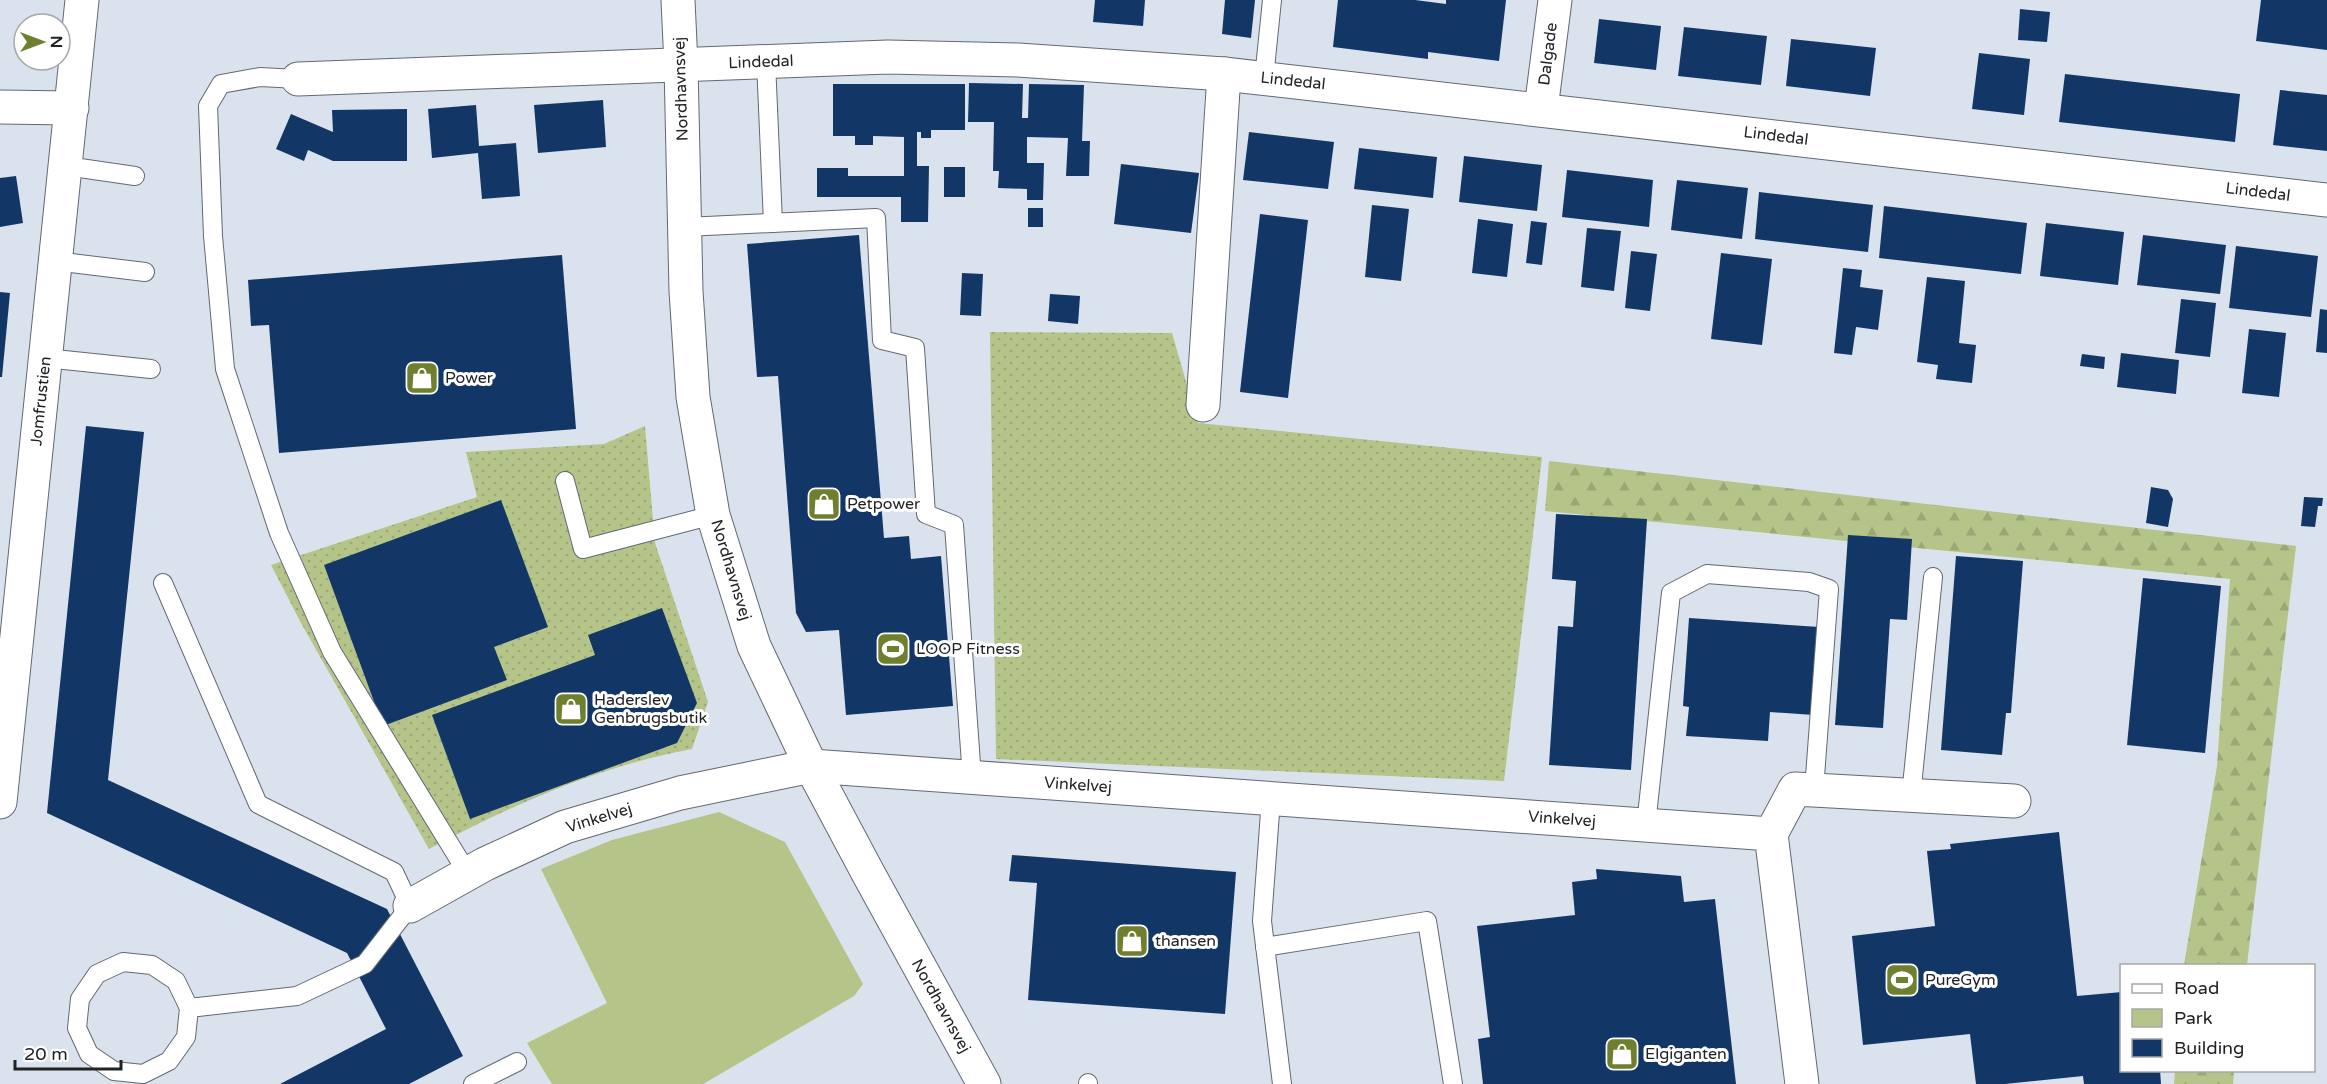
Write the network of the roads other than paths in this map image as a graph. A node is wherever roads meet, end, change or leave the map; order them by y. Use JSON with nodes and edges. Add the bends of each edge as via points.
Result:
{"nodes":[{"id":1,"x":82,"y":0,"type":"edge"},
{"id":2,"x":678,"y":0,"type":"edge"},
{"id":3,"x":1272,"y":0,"type":"edge"},
{"id":4,"x":1555,"y":0,"type":"edge"},
{"id":5,"x":766,"y":62,"type":"junction"},
{"id":6,"x":681,"y":65,"type":"junction"},
{"id":7,"x":1224,"y":74,"type":"junction"},
{"id":8,"x":1264,"y":78,"type":"junction"},
{"id":9,"x":298,"y":79,"type":"joint"},
{"id":10,"x":0,"y":107,"type":"edge"},
{"id":11,"x":72,"y":108,"type":"junction"},
{"id":12,"x":1541,"y":109,"type":"junction"},
{"id":13,"x":66,"y":166,"type":"junction"},
{"id":14,"x":135,"y":176,"type":"dead end"},
{"id":15,"x":2327,"y":200,"type":"edge"},
{"id":16,"x":773,"y":223,"type":"junction"},
{"id":17,"x":685,"y":227,"type":"junction"},
{"id":18,"x":56,"y":261,"type":"junction"},
{"id":19,"x":145,"y":272,"type":"dead end"},
{"id":20,"x":45,"y":358,"type":"junction"},
{"id":21,"x":151,"y":369,"type":"dead end"},
{"id":22,"x":1203,"y":405,"type":"dead end"},
{"id":23,"x":565,"y":481,"type":"dead end"},
{"id":24,"x":713,"y":515,"type":"junction"},
{"id":25,"x":1933,"y":577,"type":"dead end"},
{"id":26,"x":163,"y":583,"type":"dead end"},
{"id":27,"x":811,"y":766,"type":"junction"},
{"id":28,"x":972,"y":778,"type":"junction"},
{"id":29,"x":1814,"y":790,"type":"junction"},
{"id":30,"x":1911,"y":796,"type":"junction"},
{"id":31,"x":1271,"y":799,"type":"junction"},
{"id":32,"x":2014,"y":801,"type":"dead end"},
{"id":33,"x":0,"y":802,"type":"edge"},
{"id":34,"x":1646,"y":825,"type":"junction"},
{"id":35,"x":1771,"y":834,"type":"junction"},
{"id":36,"x":468,"y":874,"type":"junction"},
{"id":37,"x":410,"y":906,"type":"junction"},
{"id":38,"x":1265,"y":946,"type":"junction"},
{"id":39,"x":189,"y":1008,"type":"junction"},
{"id":40,"x":517,"y":1062,"type":"dead end"},
{"id":41,"x":473,"y":1084,"type":"edge"},
{"id":42,"x":984,"y":1084,"type":"edge"},
{"id":43,"x":1282,"y":1084,"type":"edge"},
{"id":44,"x":1453,"y":1084,"type":"edge"},
{"id":45,"x":1802,"y":1084,"type":"edge"}],
"edges":[{"from":1,"to":11,"type":"street","name":"Jomfrustien"},
{"from":2,"to":6,"type":"street","name":"Nordhavnsvej"},
{"from":3,"to":8,"type":"lane"},
{"from":4,"to":12,"type":"street","name":"Dalgade"},
{"from":5,"to":6,"type":"street","name":"Lindedal"},
{"from":5,"to":7,"type":"street","name":"Lindedal","via":[[888,57],[1018,60]]},
{"from":5,"to":16,"type":"lane"},
{"from":6,"to":9,"type":"street","name":"Lindedal"},
{"from":6,"to":17,"type":"street","name":"Nordhavnsvej"},
{"from":7,"to":8,"type":"street","name":"Lindedal"},
{"from":7,"to":22,"type":"street"},
{"from":8,"to":12,"type":"street","name":"Lindedal"},
{"from":9,"to":36,"type":"lane","via":[[260,77],[221,84],[208,106],[213,236],[225,369],[279,533],[332,652]]},
{"from":10,"to":11,"type":"street"},
{"from":11,"to":13,"type":"street","name":"Jomfrustien"},
{"from":12,"to":15,"type":"street","name":"Lindedal"},
{"from":13,"to":14,"type":"lane"},
{"from":13,"to":18,"type":"street","name":"Jomfrustien"},
{"from":16,"to":17,"type":"lane"},
{"from":16,"to":28,"type":"lane","via":[[876,218],[882,340],[915,348],[927,514],[954,525]]},
{"from":17,"to":24,"type":"street","name":"Nordhavnsvej","via":[[693,397]]},
{"from":18,"to":19,"type":"lane"},
{"from":18,"to":20,"type":"street","name":"Jomfrustien"},
{"from":20,"to":21,"type":"lane"},
{"from":20,"to":33,"type":"street","name":"Jomfrustien"},
{"from":23,"to":24,"type":"lane","via":[[583,549]]},
{"from":24,"to":27,"type":"street","name":"Nordhavnsvej","via":[[754,646]]},
{"from":25,"to":30,"type":"lane"},
{"from":26,"to":37,"type":"lane","via":[[258,804],[394,872]]},
{"from":27,"to":28,"type":"street","name":"Vinkelvej"},
{"from":27,"to":36,"type":"street","name":"Vinkelvej","via":[[680,793],[564,827]]},
{"from":27,"to":42,"type":"street","name":"Nordhavnsvej"},
{"from":28,"to":31,"type":"street","name":"Vinkelvej"},
{"from":29,"to":30,"type":"street"},
{"from":29,"to":34,"type":"lane","via":[[1829,590],[1809,582],[1707,574],[1671,592]]},
{"from":29,"to":35,"type":"street","via":[[1795,789]]},
{"from":30,"to":32,"type":"street"},
{"from":31,"to":34,"type":"street","name":"Vinkelvej"},
{"from":31,"to":38,"type":"lane","via":[[1262,921]]},
{"from":34,"to":35,"type":"street","name":"Vinkelvej"},
{"from":35,"to":45,"type":"street"},
{"from":36,"to":37,"type":"street","name":"Vinkelvej"},
{"from":37,"to":39,"type":"lane","name":"Vinkelvej","via":[[365,964],[297,996]]},
{"from":38,"to":43,"type":"lane"},
{"from":38,"to":44,"type":"lane","via":[[1427,921]]},
{"from":39,"to":39,"type":"lane","via":[[186,1037],[169,1061],[143,1074],[114,1071],[89,1054],[77,1028],[80,999],[97,974],[123,962],[152,964],[176,981]]},
{"from":40,"to":41,"type":"lane"}]}
